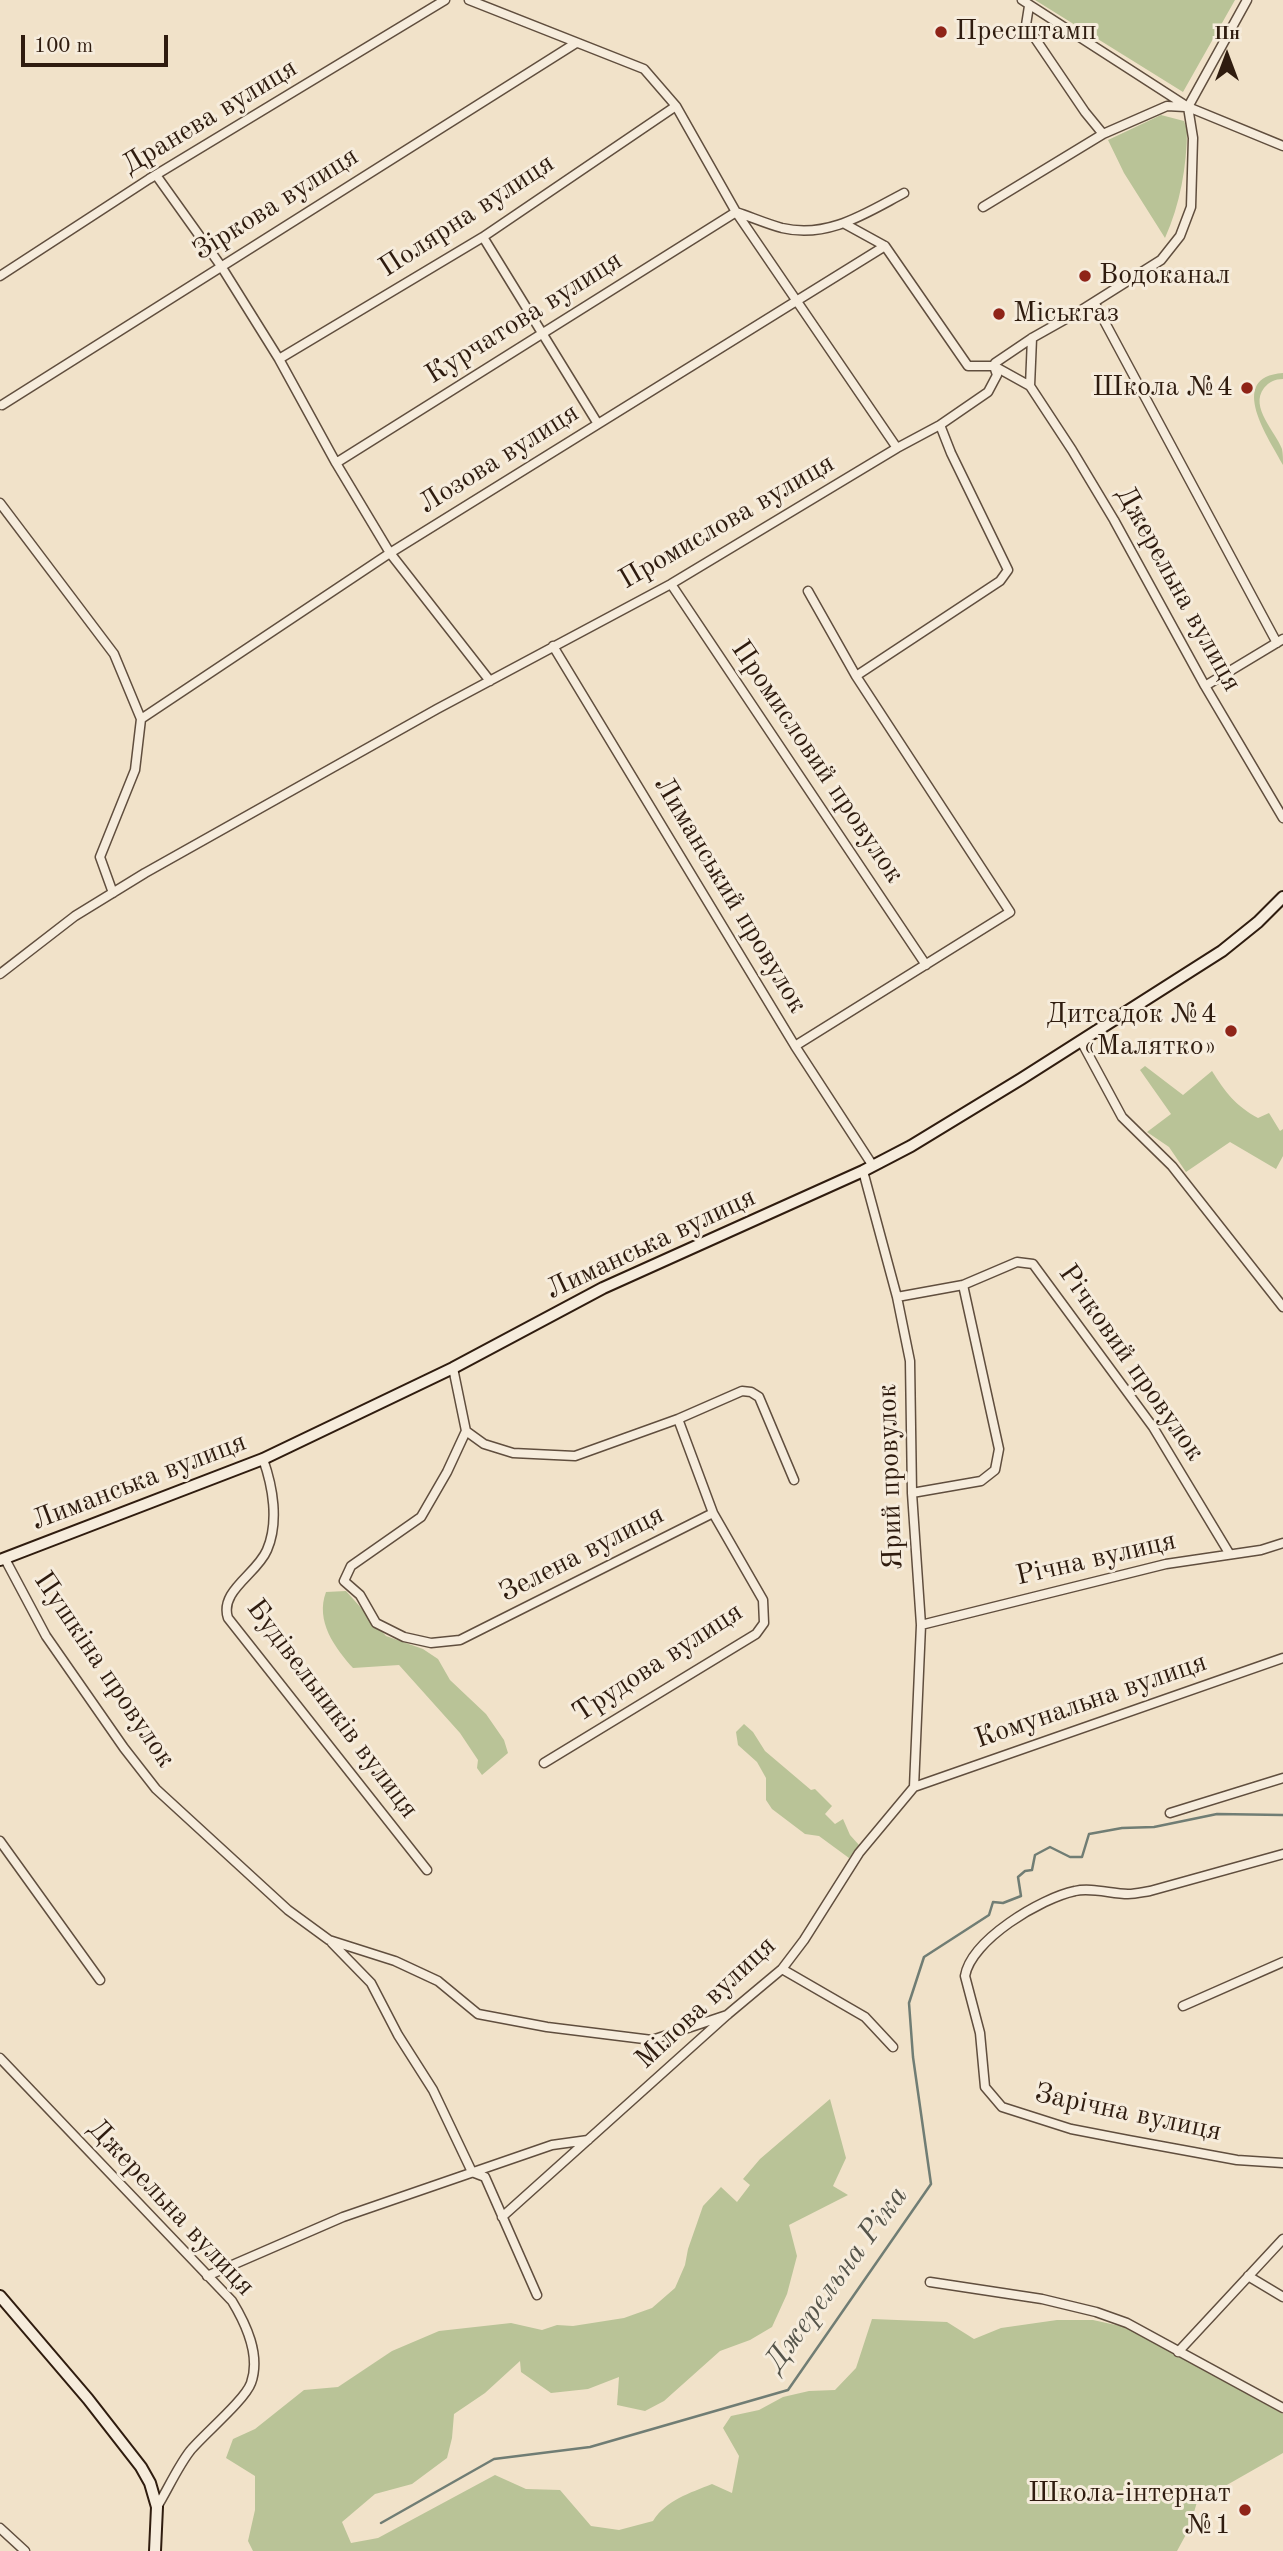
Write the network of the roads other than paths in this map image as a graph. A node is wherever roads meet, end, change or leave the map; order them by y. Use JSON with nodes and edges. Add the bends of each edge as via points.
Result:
{"nodes":[{"id":1,"x":445,"y":0,"type":"edge"},
{"id":2,"x":469,"y":0,"type":"edge"},
{"id":3,"x":1247,"y":0,"type":"edge"},
{"id":4,"x":1025,"y":3,"type":"edge"},
{"id":5,"x":576,"y":43,"type":"junction"},
{"id":6,"x":676,"y":106,"type":"junction"},
{"id":7,"x":1188,"y":107,"type":"junction"},
{"id":8,"x":1103,"y":134,"type":"junction"},
{"id":9,"x":1283,"y":146,"type":"edge"},
{"id":10,"x":156,"y":175,"type":"junction"},
{"id":11,"x":904,"y":193,"type":"dead end"},
{"id":12,"x":983,"y":206,"type":"dead end"},
{"id":13,"x":736,"y":212,"type":"junction"},
{"id":14,"x":845,"y":224,"type":"junction"},
{"id":15,"x":483,"y":237,"type":"junction"},
{"id":16,"x":885,"y":246,"type":"junction"},
{"id":17,"x":221,"y":266,"type":"junction"},
{"id":18,"x":0,"y":276,"type":"edge"},
{"id":19,"x":795,"y":300,"type":"junction"},
{"id":20,"x":1094,"y":302,"type":"junction"},
{"id":21,"x":542,"y":334,"type":"junction"},
{"id":22,"x":1032,"y":338,"type":"junction"},
{"id":23,"x":279,"y":359,"type":"junction"},
{"id":24,"x":994,"y":366,"type":"junction"},
{"id":25,"x":1030,"y":386,"type":"junction"},
{"id":26,"x":2,"y":405,"type":"edge"},
{"id":27,"x":598,"y":424,"type":"junction"},
{"id":28,"x":940,"y":425,"type":"junction"},
{"id":29,"x":897,"y":448,"type":"junction"},
{"id":30,"x":336,"y":463,"type":"junction"},
{"id":31,"x":0,"y":503,"type":"edge"},
{"id":32,"x":390,"y":553,"type":"junction"},
{"id":33,"x":671,"y":584,"type":"junction"},
{"id":34,"x":808,"y":591,"type":"dead end"},
{"id":35,"x":1280,"y":641,"type":"edge"},
{"id":36,"x":553,"y":646,"type":"junction"},
{"id":37,"x":856,"y":676,"type":"junction"},
{"id":38,"x":489,"y":681,"type":"junction"},
{"id":39,"x":1205,"y":686,"type":"junction"},
{"id":40,"x":141,"y":719,"type":"junction"},
{"id":41,"x":1283,"y":818,"type":"edge"},
{"id":42,"x":113,"y":892,"type":"junction"},
{"id":43,"x":1283,"y":897,"type":"edge"},
{"id":44,"x":926,"y":965,"type":"junction"},
{"id":45,"x":0,"y":974,"type":"edge"},
{"id":46,"x":1081,"y":1041,"type":"junction"},
{"id":47,"x":795,"y":1046,"type":"junction"},
{"id":48,"x":868,"y":1168,"type":"junction"},
{"id":49,"x":963,"y":1285,"type":"junction"},
{"id":50,"x":897,"y":1297,"type":"junction"},
{"id":51,"x":1283,"y":1307,"type":"edge"},
{"id":52,"x":453,"y":1368,"type":"junction"},
{"id":53,"x":678,"y":1419,"type":"junction"},
{"id":54,"x":466,"y":1431,"type":"junction"},
{"id":55,"x":263,"y":1458,"type":"junction"},
{"id":56,"x":794,"y":1480,"type":"dead end"},
{"id":57,"x":912,"y":1493,"type":"junction"},
{"id":58,"x":713,"y":1513,"type":"junction"},
{"id":59,"x":1283,"y":1543,"type":"edge"},
{"id":60,"x":1229,"y":1553,"type":"junction"},
{"id":61,"x":2,"y":1560,"type":"edge"},
{"id":62,"x":921,"y":1625,"type":"junction"},
{"id":63,"x":1283,"y":1658,"type":"edge"},
{"id":64,"x":544,"y":1763,"type":"dead end"},
{"id":65,"x":1283,"y":1778,"type":"edge"},
{"id":66,"x":914,"y":1787,"type":"junction"},
{"id":67,"x":1170,"y":1813,"type":"dead end"},
{"id":68,"x":0,"y":1841,"type":"edge"},
{"id":69,"x":1283,"y":1854,"type":"edge"},
{"id":70,"x":427,"y":1870,"type":"dead end"},
{"id":71,"x":329,"y":1940,"type":"junction"},
{"id":72,"x":1283,"y":1962,"type":"edge"},
{"id":73,"x":782,"y":1969,"type":"junction"},
{"id":74,"x":100,"y":1980,"type":"dead end"},
{"id":75,"x":1182,"y":2006,"type":"dead end"},
{"id":76,"x":727,"y":2015,"type":"junction"},
{"id":77,"x":893,"y":2046,"type":"dead end"},
{"id":78,"x":0,"y":2058,"type":"edge"},
{"id":79,"x":590,"y":2140,"type":"junction"},
{"id":80,"x":1283,"y":2165,"type":"edge"},
{"id":81,"x":472,"y":2172,"type":"junction"},
{"id":82,"x":502,"y":2217,"type":"junction"},
{"id":83,"x":1283,"y":2239,"type":"edge"},
{"id":84,"x":207,"y":2276,"type":"junction"},
{"id":85,"x":1248,"y":2276,"type":"junction"},
{"id":86,"x":930,"y":2282,"type":"dead end"},
{"id":87,"x":0,"y":2295,"type":"edge"},
{"id":88,"x":537,"y":2295,"type":"dead end"},
{"id":89,"x":1283,"y":2297,"type":"edge"},
{"id":90,"x":1178,"y":2352,"type":"junction"},
{"id":91,"x":1283,"y":2408,"type":"edge"},
{"id":92,"x":157,"y":2507,"type":"junction"},
{"id":93,"x":0,"y":2528,"type":"edge"},
{"id":94,"x":24,"y":2551,"type":"edge"},
{"id":95,"x":155,"y":2551,"type":"edge"}],
"edges":[{"from":1,"to":10,"type":"street","name":"Дранева вулиця"},
{"from":2,"to":5,"type":"street"},
{"from":3,"to":7,"type":"street"},
{"from":4,"to":7,"type":"street"},
{"from":4,"to":8,"type":"street","via":[[1026,25]]},
{"from":5,"to":6,"type":"street","via":[[644,69]]},
{"from":5,"to":17,"type":"street","name":"Зіркова вулиця"},
{"from":6,"to":13,"type":"street"},
{"from":6,"to":15,"type":"street","name":"Полярна вулиця"},
{"from":7,"to":8,"type":"street","via":[[1167,106]]},
{"from":7,"to":9,"type":"street"},
{"from":7,"to":20,"type":"street","via":[[1193,138],[1191,206],[1180,236],[1161,260]]},
{"from":8,"to":12,"type":"street"},
{"from":10,"to":17,"type":"street"},
{"from":10,"to":18,"type":"street","name":"Дранева вулиця"},
{"from":11,"to":14,"type":"street"},
{"from":13,"to":14,"type":"street","via":[[783,228],[815,230]]},
{"from":13,"to":19,"type":"street"},
{"from":13,"to":21,"type":"street","name":"Курчатова вулиця"},
{"from":14,"to":16,"type":"street"},
{"from":15,"to":21,"type":"street"},
{"from":15,"to":23,"type":"street","name":"Полярна вулиця"},
{"from":16,"to":19,"type":"street","name":"Лозова вулиця"},
{"from":16,"to":24,"type":"street","via":[[968,366]]},
{"from":17,"to":23,"type":"street"},
{"from":17,"to":26,"type":"street","name":"Зіркова вулиця"},
{"from":19,"to":27,"type":"street","name":"Лозова вулиця"},
{"from":19,"to":29,"type":"street"},
{"from":20,"to":22,"type":"street"},
{"from":20,"to":35,"type":"street"},
{"from":21,"to":27,"type":"street"},
{"from":21,"to":30,"type":"street","name":"Курчатова вулиця"},
{"from":22,"to":24,"type":"street"},
{"from":22,"to":25,"type":"street"},
{"from":23,"to":30,"type":"street"},
{"from":24,"to":25,"type":"street"},
{"from":24,"to":28,"type":"street","name":"Промислова вулиця","via":[[997,375],[988,392]]},
{"from":25,"to":39,"type":"street","name":"Джерельна вулиця","via":[[1107,508]]},
{"from":27,"to":32,"type":"street","name":"Лозова вулиця"},
{"from":28,"to":29,"type":"street","name":"Промислова вулиця"},
{"from":28,"to":37,"type":"street","via":[[1008,570],[1000,582]]},
{"from":29,"to":33,"type":"street","name":"Промислова вулиця"},
{"from":30,"to":32,"type":"street"},
{"from":31,"to":40,"type":"street","via":[[114,654]]},
{"from":32,"to":38,"type":"street"},
{"from":32,"to":40,"type":"street","name":"Лозова вулиця"},
{"from":33,"to":36,"type":"street","name":"Промислова вулиця"},
{"from":33,"to":44,"type":"street","name":"Промисловий провулок"},
{"from":34,"to":37,"type":"street"},
{"from":35,"to":39,"type":"street"},
{"from":36,"to":38,"type":"street","name":"Промислова вулиця"},
{"from":36,"to":47,"type":"street","name":"Лиманський провулок"},
{"from":37,"to":44,"type":"street","via":[[1010,912]]},
{"from":38,"to":42,"type":"street","name":"Промислова вулиця"},
{"from":39,"to":41,"type":"street","name":"Джерельна вулиця"},
{"from":40,"to":42,"type":"street","via":[[135,770],[100,857]]},
{"from":42,"to":45,"type":"street","name":"Промислова вулиця","via":[[75,915]]},
{"from":43,"to":46,"type":"street","name":"Лиманська вулиця","via":[[1222,951]]},
{"from":44,"to":47,"type":"street"},
{"from":46,"to":48,"type":"street","name":"Лиманська вулиця"},
{"from":46,"to":51,"type":"street","via":[[1122,1117],[1172,1166]]},
{"from":47,"to":48,"type":"street","name":"Лиманський провулок"},
{"from":48,"to":50,"type":"street","name":"Ярий провулок"},
{"from":48,"to":52,"type":"street","name":"Лиманська вулиця","via":[[603,1288]]},
{"from":49,"to":50,"type":"street","name":"Річковий провулок"},
{"from":49,"to":57,"type":"street","via":[[999,1449],[995,1470],[981,1481]]},
{"from":49,"to":60,"type":"street","name":"Річковий провулок","via":[[1017,1262],[1033,1264],[1153,1427]]},
{"from":50,"to":57,"type":"street","name":"Ярий провулок","via":[[910,1361]]},
{"from":52,"to":54,"type":"street"},
{"from":52,"to":55,"type":"street","name":"Лиманська вулиця"},
{"from":53,"to":54,"type":"street","via":[[575,1456],[513,1453],[484,1444]]},
{"from":53,"to":56,"type":"street","via":[[742,1391],[751,1392],[759,1397]]},
{"from":53,"to":58,"type":"street"},
{"from":54,"to":58,"type":"street","name":"Зелена вулиця","via":[[421,1517],[351,1566],[344,1581],[360,1595],[376,1623],[404,1637],[432,1643],[460,1640]]},
{"from":55,"to":61,"type":"street","name":"Лиманська вулиця"},
{"from":55,"to":70,"type":"street","name":"Будівельників вулиця","via":[[272,1495],[273,1530],[256,1568],[225,1604],[228,1618]]},
{"from":57,"to":62,"type":"street","name":"Ярий провулок"},
{"from":58,"to":64,"type":"street","name":"Трудова вулиця","via":[[763,1600],[764,1623],[756,1634]]},
{"from":59,"to":60,"type":"street","name":"Річна вулиця"},
{"from":60,"to":62,"type":"street","name":"Річна вулиця"},
{"from":61,"to":71,"type":"street","name":"Пушкіна провулок","via":[[46,1636],[156,1789],[288,1910]]},
{"from":62,"to":66,"type":"street","name":"Ярий провулок"},
{"from":63,"to":66,"type":"street","name":"Комунальна вулиця"},
{"from":65,"to":67,"type":"street"},
{"from":66,"to":73,"type":"street","name":"Мілова вулиця","via":[[859,1853]]},
{"from":68,"to":74,"type":"street"},
{"from":69,"to":80,"type":"street","name":"Зарічна вулиця","via":[[1150,1891],[1077,1890],[1044,1902],[991,1936],[966,1966],[965,1976],[980,2034],[985,2087],[1002,2107],[1071,2129]]},
{"from":71,"to":76,"type":"street","name":"Пушкіна провулок","via":[[395,1961],[438,1981],[478,2014],[652,2040]]},
{"from":71,"to":81,"type":"street","name":"Пушкіна провулок","via":[[371,1983],[433,2090]]},
{"from":72,"to":75,"type":"street"},
{"from":73,"to":76,"type":"street","name":"Мілова вулиця"},
{"from":73,"to":77,"type":"street","via":[[866,2017]]},
{"from":76,"to":79,"type":"street","name":"Мілова вулиця"},
{"from":78,"to":84,"type":"street","name":"Джерельна вулиця"},
{"from":79,"to":81,"type":"street","via":[[552,2145]]},
{"from":79,"to":82,"type":"street","name":"Мілова вулиця"},
{"from":81,"to":82,"type":"street","via":[[485,2177]]},
{"from":81,"to":84,"type":"street","via":[[343,2217]]},
{"from":82,"to":88,"type":"street"},
{"from":83,"to":85,"type":"street"},
{"from":84,"to":92,"type":"street","name":"Джерельна вулиця","via":[[243,2319],[251,2341],[251,2384],[190,2452]]},
{"from":85,"to":89,"type":"street"},
{"from":85,"to":90,"type":"street"},
{"from":86,"to":90,"type":"street","via":[[1096,2312],[1127,2323]]},
{"from":87,"to":92,"type":"street","via":[[128,2448],[150,2483]]},
{"from":90,"to":91,"type":"street"},
{"from":92,"to":95,"type":"street"},
{"from":93,"to":94,"type":"street"}]}
